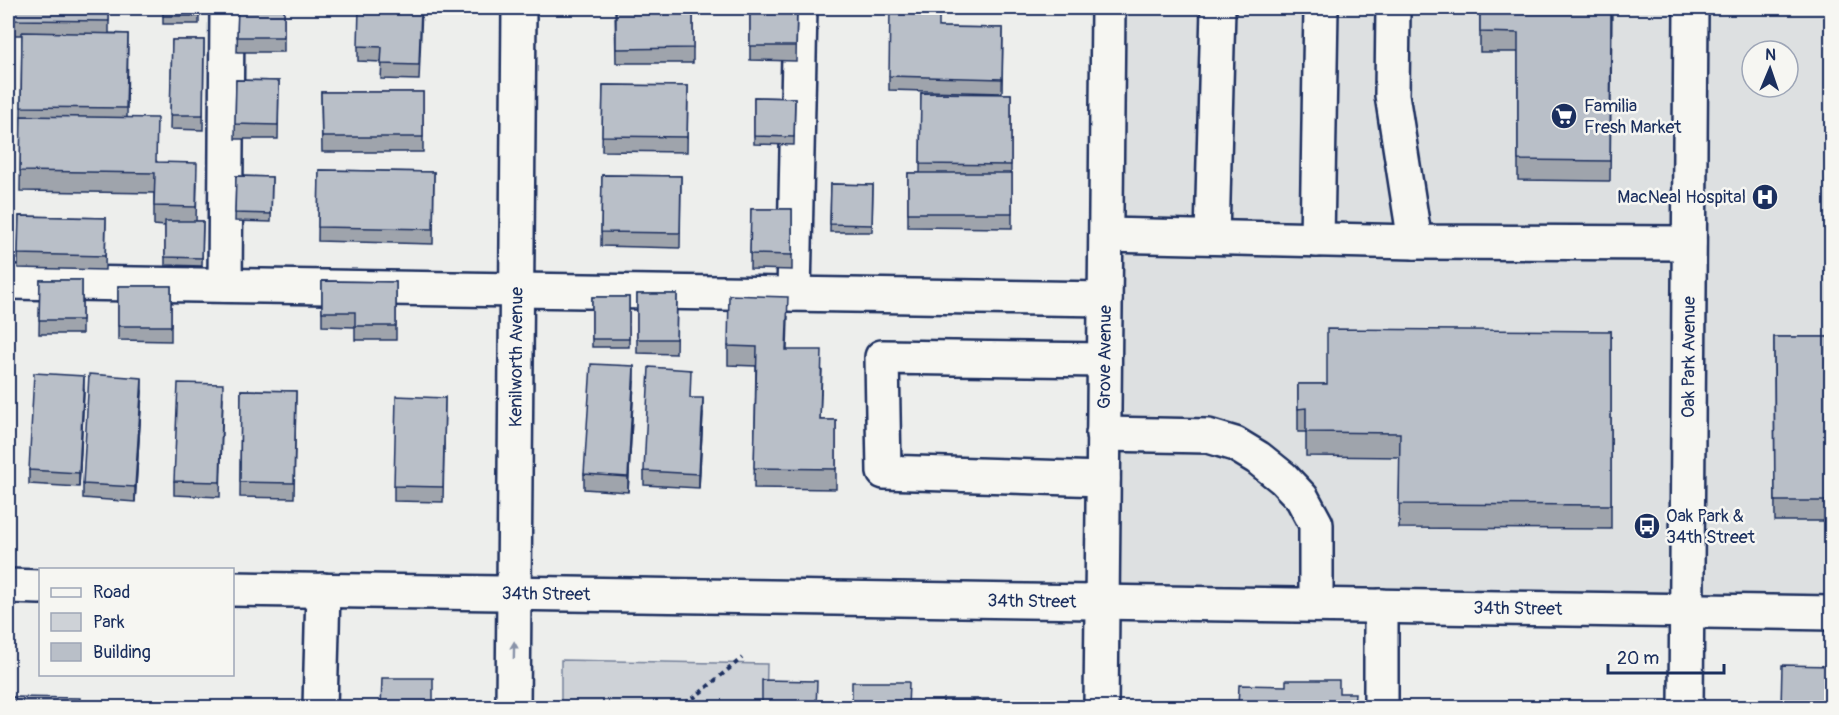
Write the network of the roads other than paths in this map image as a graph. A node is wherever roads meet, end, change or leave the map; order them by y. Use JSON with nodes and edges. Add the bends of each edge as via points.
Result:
{"nodes":[{"id":1,"x":227,"y":8,"type":"edge"},
{"id":2,"x":519,"y":8,"type":"edge"},
{"id":3,"x":800,"y":8,"type":"edge"},
{"id":4,"x":1108,"y":8,"type":"edge"},
{"id":5,"x":1218,"y":8,"type":"edge"},
{"id":6,"x":1321,"y":8,"type":"edge"},
{"id":7,"x":1393,"y":8,"type":"edge"},
{"id":8,"x":1691,"y":8,"type":"edge"},
{"id":9,"x":1106,"y":235,"type":"junction"},
{"id":10,"x":1212,"y":237,"type":"junction"},
{"id":11,"x":1317,"y":240,"type":"junction"},
{"id":12,"x":1415,"y":242,"type":"junction"},
{"id":13,"x":1689,"y":243,"type":"junction"},
{"id":14,"x":8,"y":282,"type":"edge"},
{"id":15,"x":225,"y":285,"type":"junction"},
{"id":16,"x":517,"y":290,"type":"junction"},
{"id":17,"x":794,"y":294,"type":"junction"},
{"id":18,"x":1105,"y":299,"type":"junction"},
{"id":19,"x":1104,"y":360,"type":"junction"},
{"id":20,"x":1104,"y":434,"type":"junction"},
{"id":21,"x":1103,"y":478,"type":"junction"},
{"id":22,"x":8,"y":586,"type":"edge"},
{"id":23,"x":39,"y":586,"type":"edge"},
{"id":24,"x":234,"y":589,"type":"edge"},
{"id":25,"x":323,"y":590,"type":"junction"},
{"id":26,"x":514,"y":593,"type":"junction"},
{"id":27,"x":1101,"y":602,"type":"junction"},
{"id":28,"x":1316,"y":605,"type":"junction"},
{"id":29,"x":1381,"y":606,"type":"junction"},
{"id":30,"x":1686,"y":610,"type":"junction"},
{"id":31,"x":1832,"y":613,"type":"edge"},
{"id":32,"x":320,"y":708,"type":"edge"},
{"id":33,"x":513,"y":708,"type":"edge"},
{"id":34,"x":1101,"y":708,"type":"edge"},
{"id":35,"x":1380,"y":708,"type":"edge"},
{"id":36,"x":1686,"y":708,"type":"edge"}],
"edges":[{"from":1,"to":15,"type":"street"},
{"from":2,"to":16,"type":"street","name":"Kenilworth Avenue"},
{"from":3,"to":17,"type":"street"},
{"from":4,"to":9,"type":"street","name":"Grove Avenue"},
{"from":5,"to":10,"type":"street"},
{"from":6,"to":11,"type":"street"},
{"from":7,"to":12,"type":"street","via":[[1392,95]]},
{"from":8,"to":13,"type":"street","name":"Oak Park Avenue"},
{"from":9,"to":10,"type":"street"},
{"from":9,"to":18,"type":"street","name":"Grove Avenue"},
{"from":10,"to":11,"type":"street"},
{"from":11,"to":12,"type":"street"},
{"from":12,"to":13,"type":"street"},
{"from":13,"to":30,"type":"street","name":"Oak Park Avenue"},
{"from":14,"to":15,"type":"street"},
{"from":15,"to":16,"type":"street"},
{"from":16,"to":17,"type":"street"},
{"from":16,"to":26,"type":"street","name":"Kenilworth Avenue"},
{"from":17,"to":18,"type":"street"},
{"from":18,"to":19,"type":"street","name":"Grove Avenue"},
{"from":19,"to":20,"type":"street","name":"Grove Avenue"},
{"from":19,"to":21,"type":"street","via":[[882,357],[884,472]]},
{"from":20,"to":21,"type":"street","name":"Grove Avenue"},
{"from":20,"to":28,"type":"street","via":[[1208,436],[1235,444],[1283,478],[1302,498],[1316,524]]},
{"from":21,"to":27,"type":"street","name":"Grove Avenue"},
{"from":22,"to":23,"type":"street"},
{"from":24,"to":25,"type":"street","name":"34th Street"},
{"from":25,"to":26,"type":"street","name":"34th Street"},
{"from":25,"to":32,"type":"street"},
{"from":26,"to":27,"type":"street","name":"34th Street"},
{"from":33,"to":26,"type":"street","name":"Kenilworth Avenue","one_way":true},
{"from":27,"to":28,"type":"street","name":"34th Street"},
{"from":27,"to":34,"type":"street","name":"Grove Avenue"},
{"from":28,"to":29,"type":"street","name":"34th Street"},
{"from":29,"to":30,"type":"street","name":"34th Street"},
{"from":29,"to":35,"type":"street"},
{"from":30,"to":31,"type":"street","name":"34th Street"},
{"from":30,"to":36,"type":"street","name":"Oak Park Avenue"}]}
